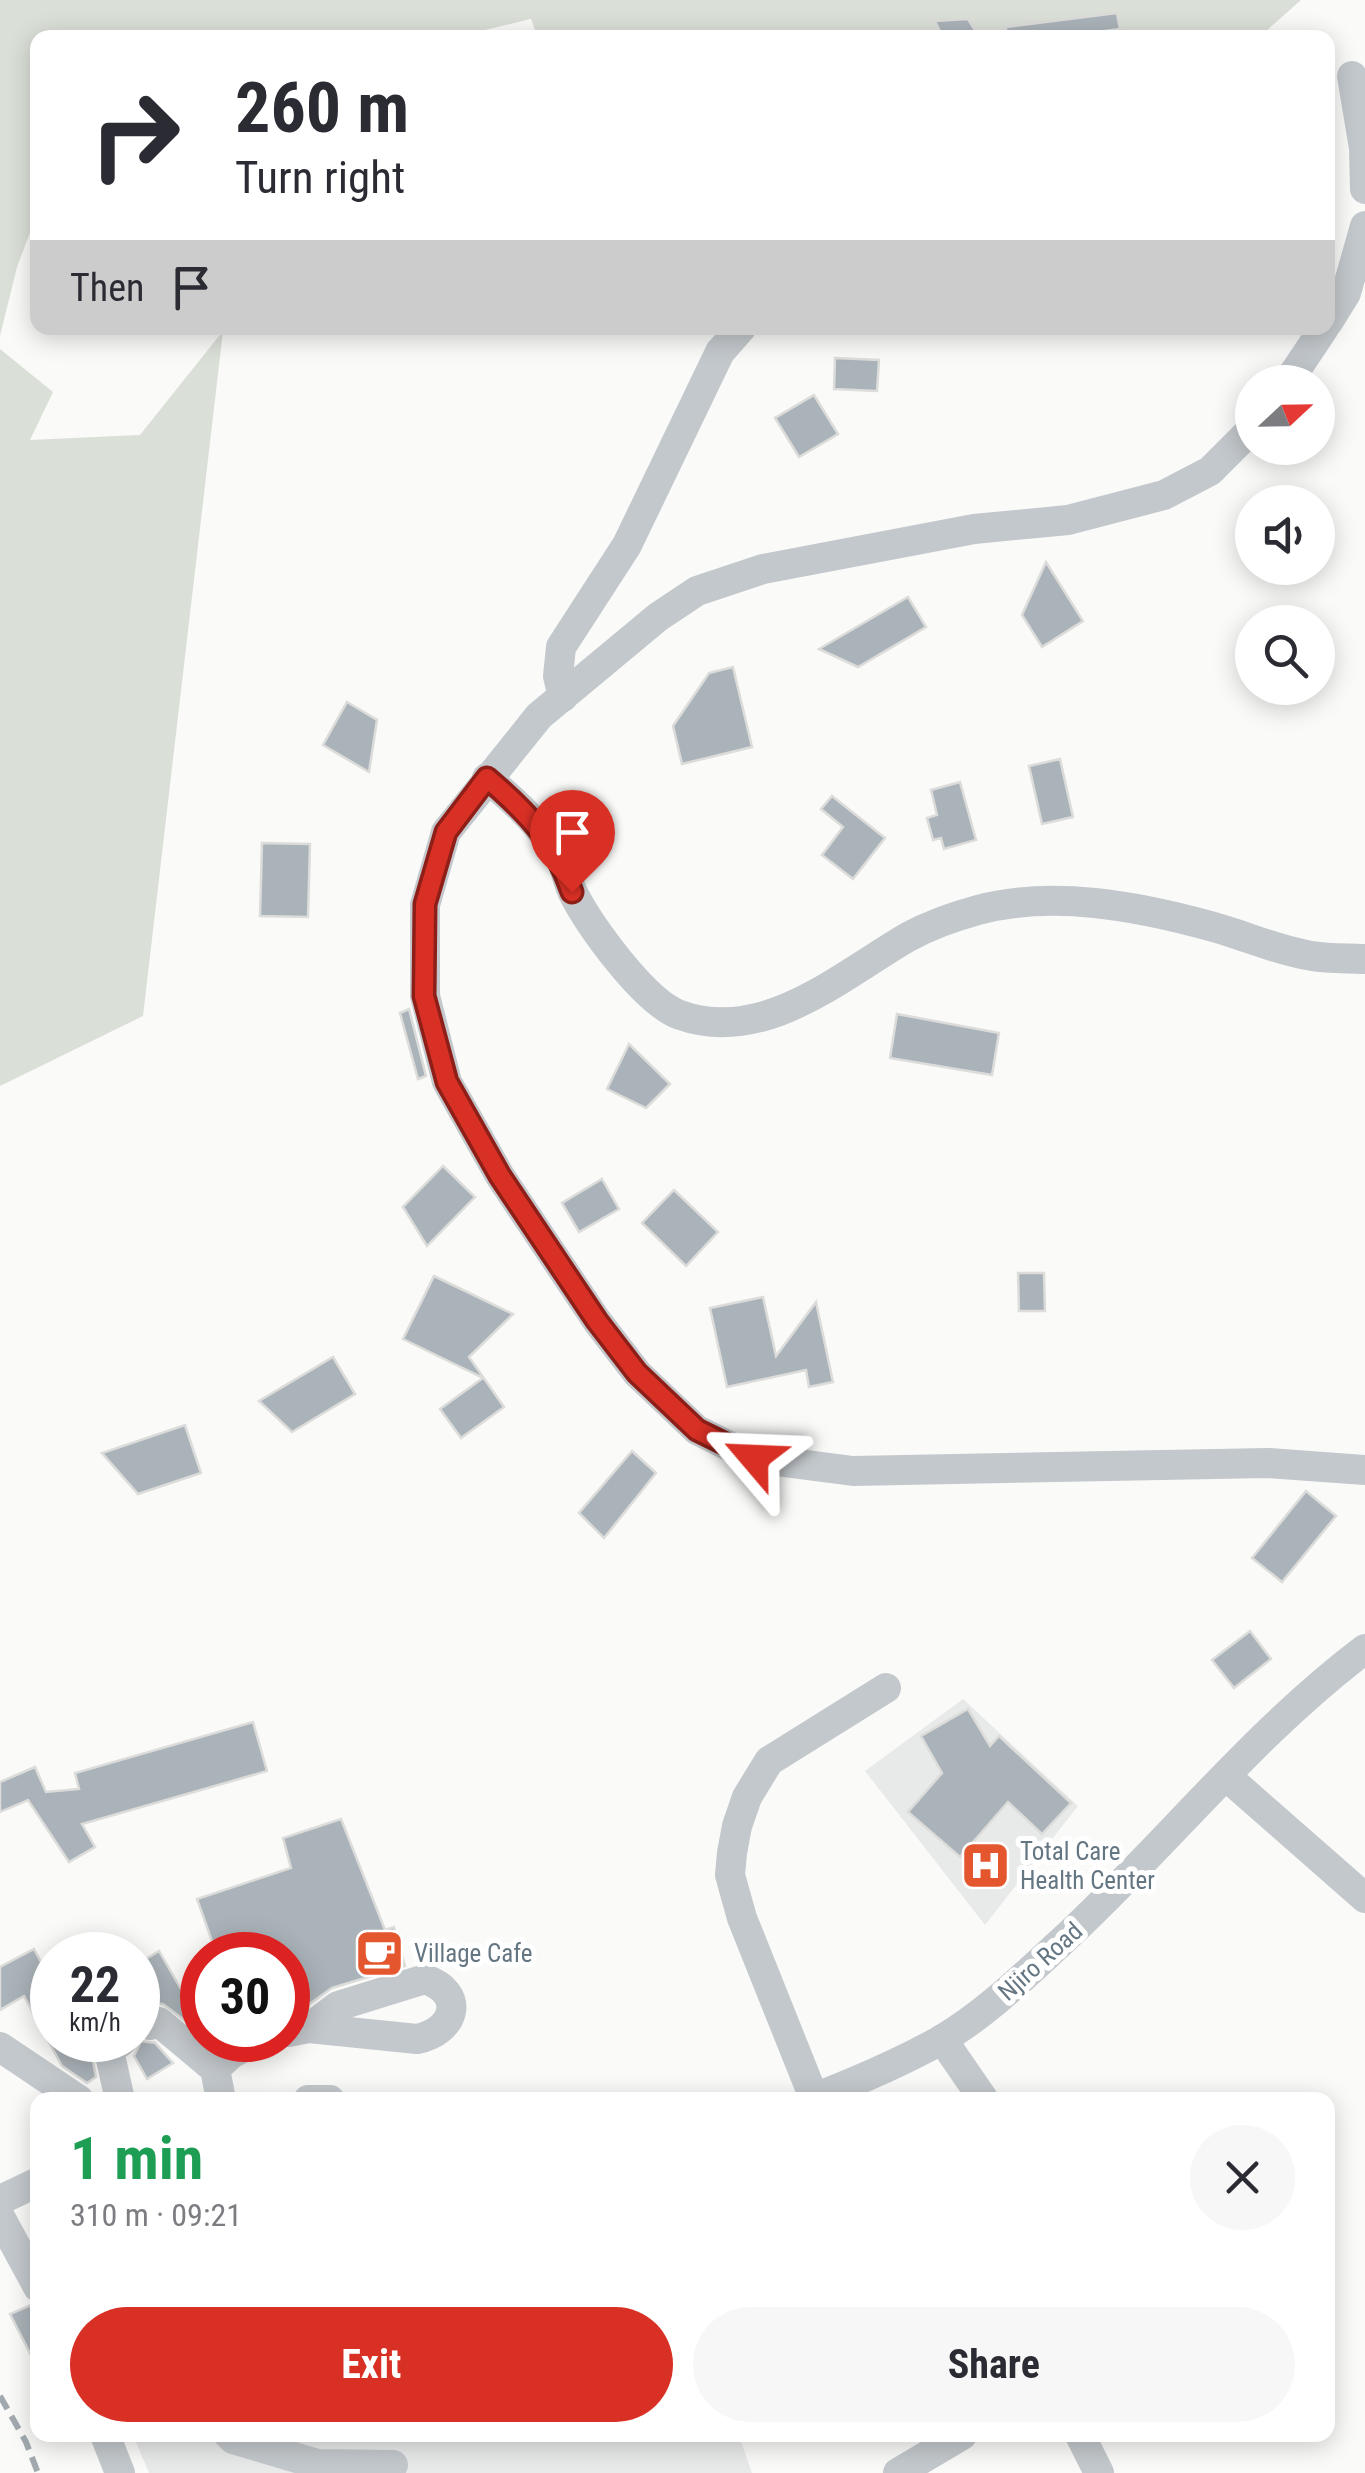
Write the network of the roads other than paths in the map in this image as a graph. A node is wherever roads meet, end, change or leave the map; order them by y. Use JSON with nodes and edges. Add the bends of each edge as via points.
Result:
{"nodes":[{"id":1,"x":1352,"y":76,"type":"dead end"},
{"id":2,"x":1365,"y":189,"type":"edge"},
{"id":3,"x":1365,"y":226,"type":"edge"},
{"id":4,"x":1335,"y":311,"type":"edge"},
{"id":5,"x":735,"y":335,"type":"edge"},
{"id":6,"x":1319,"y":335,"type":"edge"},
{"id":7,"x":1299,"y":365,"type":"edge"},
{"id":8,"x":1235,"y":446,"type":"edge"},
{"id":9,"x":563,"y":696,"type":"junction"},
{"id":10,"x":487,"y":778,"type":"junction"},
{"id":11,"x":1365,"y":959,"type":"edge"},
{"id":12,"x":1365,"y":1470,"type":"edge"},
{"id":13,"x":1365,"y":1648,"type":"edge"},
{"id":14,"x":886,"y":1688,"type":"dead end"},
{"id":15,"x":1226,"y":1776,"type":"junction"},
{"id":16,"x":1365,"y":1898,"type":"edge"},
{"id":17,"x":160,"y":2023,"type":"edge"},
{"id":18,"x":942,"y":2040,"type":"junction"},
{"id":19,"x":0,"y":2047,"type":"edge"},
{"id":20,"x":112,"y":2062,"type":"edge"},
{"id":21,"x":222,"y":2062,"type":"edge"},
{"id":22,"x":215,"y":2069,"type":"junction"},
{"id":23,"x":67,"y":2092,"type":"edge"},
{"id":24,"x":118,"y":2092,"type":"edge"},
{"id":25,"x":219,"y":2092,"type":"edge"},
{"id":26,"x":809,"y":2092,"type":"edge"},
{"id":27,"x":827,"y":2092,"type":"edge"},
{"id":28,"x":978,"y":2092,"type":"edge"},
{"id":29,"x":30,"y":2186,"type":"edge"},
{"id":30,"x":0,"y":2200,"type":"edge"},
{"id":31,"x":0,"y":2218,"type":"edge"},
{"id":32,"x":30,"y":2272,"type":"edge"},
{"id":33,"x":108,"y":2442,"type":"edge"},
{"id":34,"x":243,"y":2442,"type":"edge"},
{"id":35,"x":950,"y":2442,"type":"edge"},
{"id":36,"x":1084,"y":2442,"type":"edge"},
{"id":37,"x":393,"y":2465,"type":"dead end"},
{"id":38,"x":120,"y":2473,"type":"edge"},
{"id":39,"x":898,"y":2473,"type":"edge"},
{"id":40,"x":1099,"y":2473,"type":"edge"}],
"edges":[{"from":1,"to":2,"type":"street"},
{"from":3,"to":4,"type":"street"},
{"from":5,"to":9,"type":"street","via":[[720,352],[627,546],[561,647]]},
{"from":6,"to":7,"type":"street"},
{"from":8,"to":9,"type":"street","via":[[1210,471],[1164,495],[1068,520],[974,529],[763,569],[697,591]]},
{"from":9,"to":10,"type":"street"},
{"from":10,"to":11,"type":"street","via":[[550,844],[572,892],[648,992],[677,1014],[720,1024],[791,1008],[910,936],[980,910],[1029,903],[1080,900],[1206,925],[1311,956]]},
{"from":10,"to":12,"type":"street","via":[[446,832],[425,904],[424,996],[447,1082],[500,1176],[597,1321],[637,1373],[697,1430],[754,1458],[852,1471],[1268,1463]]},
{"from":13,"to":15,"type":"street","name":"Njiro Road"},
{"from":14,"to":26,"type":"street","via":[[769,1761],[737,1826],[730,1875]]},
{"from":15,"to":16,"type":"street"},
{"from":15,"to":18,"type":"street","name":"Njiro Road","via":[[1090,1916]]},
{"from":17,"to":22,"type":"street"},
{"from":18,"to":27,"type":"street","name":"Njiro Road"},
{"from":18,"to":28,"type":"street"},
{"from":19,"to":23,"type":"street"},
{"from":20,"to":24,"type":"street"},
{"from":21,"to":22,"type":"street"},
{"from":22,"to":25,"type":"street"},
{"from":29,"to":30,"type":"street"},
{"from":31,"to":32,"type":"street"},
{"from":33,"to":38,"type":"street"},
{"from":34,"to":37,"type":"street","via":[[317,2464]]},
{"from":35,"to":39,"type":"street"},
{"from":36,"to":40,"type":"street"}]}
